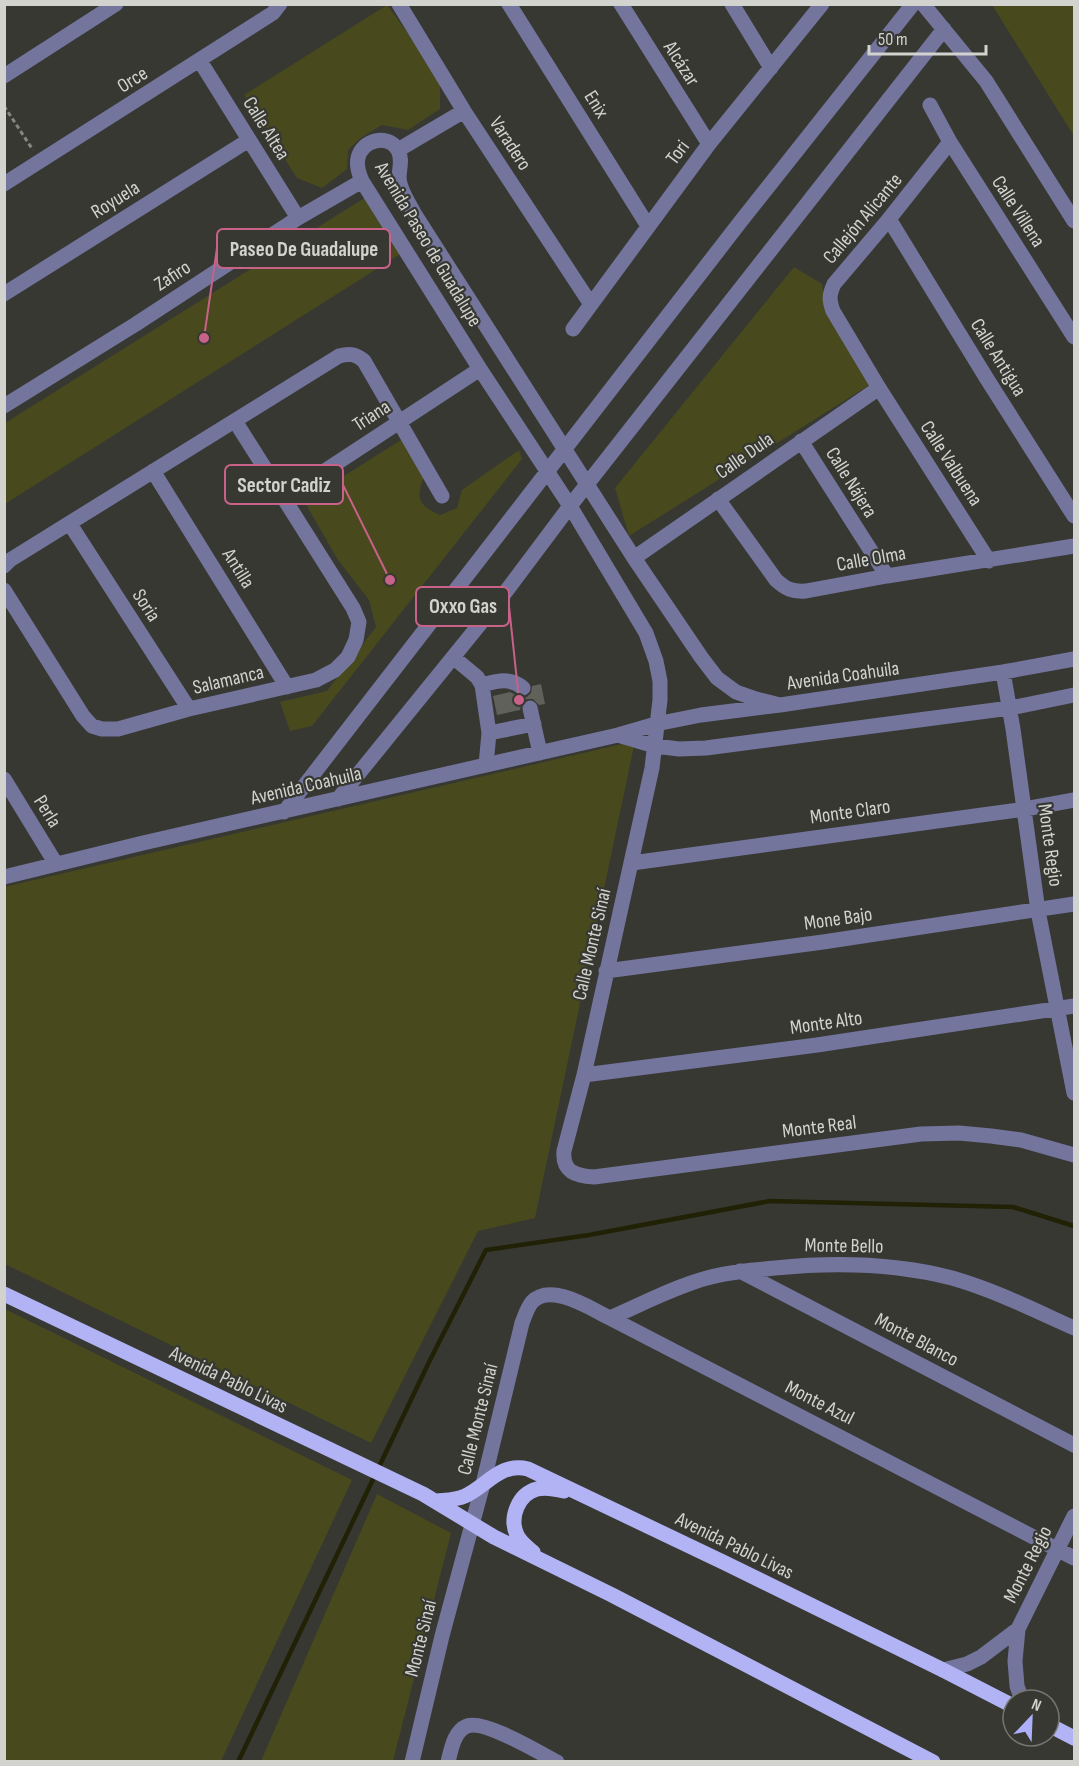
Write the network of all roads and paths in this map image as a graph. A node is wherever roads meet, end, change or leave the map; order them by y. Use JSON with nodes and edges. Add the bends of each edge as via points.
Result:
{"nodes":[{"id":1,"x":116,"y":4,"type":"edge"},
{"id":2,"x":399,"y":4,"type":"edge"},
{"id":3,"x":509,"y":4,"type":"edge"},
{"id":4,"x":621,"y":4,"type":"edge"},
{"id":5,"x":732,"y":4,"type":"edge"},
{"id":6,"x":822,"y":4,"type":"edge"},
{"id":7,"x":912,"y":4,"type":"edge"},
{"id":8,"x":923,"y":4,"type":"edge"},
{"id":9,"x":280,"y":6,"type":"edge"},
{"id":10,"x":944,"y":29,"type":"junction"},
{"id":11,"x":201,"y":61,"type":"junction"},
{"id":12,"x":771,"y":68,"type":"junction"},
{"id":13,"x":4,"y":76,"type":"edge"},
{"id":14,"x":930,"y":105,"type":"dead end"},
{"id":15,"x":4,"y":106,"type":"edge"},
{"id":16,"x":464,"y":111,"type":"junction"},
{"id":17,"x":249,"y":140,"type":"junction"},
{"id":18,"x":950,"y":142,"type":"junction"},
{"id":19,"x":709,"y":144,"type":"junction"},
{"id":20,"x":398,"y":150,"type":"junction"},
{"id":21,"x":40,"y":161,"type":"junction"},
{"id":22,"x":362,"y":181,"type":"junction"},
{"id":23,"x":4,"y":184,"type":"edge"},
{"id":24,"x":298,"y":218,"type":"junction"},
{"id":25,"x":889,"y":219,"type":"junction"},
{"id":26,"x":1074,"y":221,"type":"edge"},
{"id":27,"x":648,"y":226,"type":"junction"},
{"id":28,"x":4,"y":294,"type":"edge"},
{"id":29,"x":590,"y":303,"type":"junction"},
{"id":30,"x":573,"y":329,"type":"dead end"},
{"id":31,"x":1074,"y":337,"type":"edge"},
{"id":32,"x":480,"y":369,"type":"junction"},
{"id":33,"x":879,"y":388,"type":"junction"},
{"id":34,"x":4,"y":406,"type":"edge"},
{"id":35,"x":235,"y":421,"type":"junction"},
{"id":36,"x":400,"y":421,"type":"junction"},
{"id":37,"x":801,"y":441,"type":"junction"},
{"id":38,"x":564,"y":450,"type":"junction"},
{"id":39,"x":153,"y":471,"type":"junction"},
{"id":40,"x":548,"y":473,"type":"junction"},
{"id":41,"x":587,"y":485,"type":"junction"},
{"id":42,"x":442,"y":496,"type":"dead end"},
{"id":43,"x":285,"y":497,"type":"junction"},
{"id":44,"x":717,"y":499,"type":"junction"},
{"id":45,"x":570,"y":506,"type":"junction"},
{"id":46,"x":1074,"y":516,"type":"edge"},
{"id":47,"x":70,"y":524,"type":"junction"},
{"id":48,"x":1074,"y":546,"type":"edge"},
{"id":49,"x":634,"y":558,"type":"junction"},
{"id":50,"x":989,"y":561,"type":"junction"},
{"id":51,"x":4,"y":566,"type":"edge"},
{"id":52,"x":887,"y":576,"type":"junction"},
{"id":53,"x":4,"y":590,"type":"edge"},
{"id":54,"x":453,"y":657,"type":"junction"},
{"id":55,"x":1074,"y":659,"type":"edge"},
{"id":56,"x":1003,"y":672,"type":"junction"},
{"id":57,"x":482,"y":685,"type":"junction"},
{"id":58,"x":287,"y":687,"type":"junction"},
{"id":59,"x":524,"y":688,"type":"dead end"},
{"id":60,"x":1074,"y":695,"type":"edge"},
{"id":61,"x":780,"y":705,"type":"junction"},
{"id":62,"x":530,"y":708,"type":"dead end"},
{"id":63,"x":1010,"y":708,"type":"junction"},
{"id":64,"x":189,"y":709,"type":"junction"},
{"id":65,"x":534,"y":724,"type":"junction"},
{"id":66,"x":656,"y":724,"type":"junction"},
{"id":67,"x":489,"y":733,"type":"junction"},
{"id":68,"x":618,"y":735,"type":"junction"},
{"id":69,"x":655,"y":746,"type":"junction"},
{"id":70,"x":540,"y":753,"type":"junction"},
{"id":71,"x":486,"y":765,"type":"junction"},
{"id":72,"x":4,"y":779,"type":"edge"},
{"id":73,"x":338,"y":799,"type":"junction"},
{"id":74,"x":1074,"y":800,"type":"edge"},
{"id":75,"x":1025,"y":809,"type":"junction"},
{"id":76,"x":284,"y":812,"type":"junction"},
{"id":77,"x":632,"y":863,"type":"junction"},
{"id":78,"x":56,"y":864,"type":"junction"},
{"id":79,"x":4,"y":877,"type":"edge"},
{"id":80,"x":1074,"y":904,"type":"edge"},
{"id":81,"x":1038,"y":911,"type":"junction"},
{"id":82,"x":606,"y":971,"type":"junction"},
{"id":83,"x":1074,"y":1006,"type":"edge"},
{"id":84,"x":1057,"y":1010,"type":"junction"},
{"id":85,"x":584,"y":1075,"type":"junction"},
{"id":86,"x":1074,"y":1094,"type":"edge"},
{"id":87,"x":1074,"y":1155,"type":"edge"},
{"id":88,"x":569,"y":1170,"type":"joint"},
{"id":89,"x":740,"y":1271,"type":"junction"},
{"id":90,"x":4,"y":1294,"type":"edge"},
{"id":91,"x":543,"y":1295,"type":"joint"},
{"id":92,"x":610,"y":1318,"type":"junction"},
{"id":93,"x":1074,"y":1328,"type":"edge"},
{"id":94,"x":1074,"y":1445,"type":"edge"},
{"id":95,"x":483,"y":1484,"type":"junction"},
{"id":96,"x":582,"y":1495,"type":"junction"},
{"id":97,"x":430,"y":1498,"type":"junction"},
{"id":98,"x":1074,"y":1516,"type":"edge"},
{"id":99,"x":471,"y":1524,"type":"junction"},
{"id":100,"x":1058,"y":1550,"type":"junction"},
{"id":101,"x":1074,"y":1558,"type":"edge"},
{"id":102,"x":545,"y":1563,"type":"junction"},
{"id":103,"x":1018,"y":1629,"type":"junction"},
{"id":104,"x":943,"y":1670,"type":"junction"},
{"id":105,"x":1018,"y":1688,"type":"edge"},
{"id":106,"x":1001,"y":1700,"type":"edge"},
{"id":107,"x":412,"y":1761,"type":"edge"},
{"id":108,"x":448,"y":1761,"type":"edge"},
{"id":109,"x":557,"y":1761,"type":"edge"},
{"id":110,"x":933,"y":1761,"type":"edge"}],
"edges":[{"from":1,"to":13,"type":"street"},
{"from":2,"to":16,"type":"street","name":"Varadero"},
{"from":3,"to":27,"type":"street","name":"Enix"},
{"from":4,"to":19,"type":"street","name":"Alcázar"},
{"from":5,"to":12,"type":"street"},
{"from":6,"to":12,"type":"street","name":"Tori"},
{"from":7,"to":38,"type":"street"},
{"from":8,"to":10,"type":"street"},
{"from":9,"to":11,"type":"street","name":"Orce"},
{"from":10,"to":26,"type":"street","via":[[986,81]]},
{"from":10,"to":41,"type":"street"},
{"from":11,"to":17,"type":"street","name":"Calle Altea"},
{"from":11,"to":21,"type":"street","name":"Orce"},
{"from":12,"to":19,"type":"street","name":"Tori"},
{"from":14,"to":18,"type":"street","name":"Calle Villena"},
{"from":15,"to":21,"type":"path"},
{"from":16,"to":20,"type":"street"},
{"from":16,"to":29,"type":"street","name":"Varadero"},
{"from":17,"to":24,"type":"street","name":"Calle Altea"},
{"from":17,"to":28,"type":"street","name":"Royuela"},
{"from":18,"to":25,"type":"street","name":"Callejón Alicante"},
{"from":18,"to":31,"type":"street","name":"Calle Villena"},
{"from":19,"to":27,"type":"street","name":"Tori"},
{"from":20,"to":22,"type":"street","name":"Avenida Paseo de Guadalupe","via":[[380,140],[363,148],[358,158]]},
{"from":20,"to":38,"type":"street","name":"Avenida Paseo de Guadalupe","via":[[402,191],[414,213]]},
{"from":21,"to":23,"type":"street","name":"Orce"},
{"from":22,"to":24,"type":"street","name":"Zafiro"},
{"from":22,"to":32,"type":"street","name":"Avenida Paseo de Guadalupe"},
{"from":24,"to":34,"type":"street","name":"Zafiro"},
{"from":25,"to":33,"type":"street","name":"Callejón Alicante","via":[[829,294],[833,311]]},
{"from":25,"to":46,"type":"street","name":"Calle Antigua"},
{"from":27,"to":29,"type":"street","name":"Tori"},
{"from":29,"to":30,"type":"street","name":"Tori"},
{"from":32,"to":36,"type":"street","name":"Triana"},
{"from":32,"to":40,"type":"street","name":"Avenida Paseo de Guadalupe"},
{"from":33,"to":37,"type":"street","name":"Calle Dula"},
{"from":33,"to":50,"type":"street","name":"Calle Valbuena"},
{"from":35,"to":36,"type":"street","via":[[348,353],[364,361]]},
{"from":35,"to":39,"type":"street"},
{"from":35,"to":43,"type":"street","name":"Salamanca"},
{"from":36,"to":42,"type":"street"},
{"from":36,"to":43,"type":"street","name":"Triana"},
{"from":37,"to":44,"type":"street","name":"Calle Dula"},
{"from":37,"to":52,"type":"street","name":"Calle Nájera"},
{"from":38,"to":40,"type":"street"},
{"from":38,"to":41,"type":"street","name":"Avenida Paseo de Guadalupe"},
{"from":39,"to":47,"type":"street"},
{"from":39,"to":58,"type":"street","name":"Antilla"},
{"from":40,"to":45,"type":"street","name":"Avenida Paseo de Guadalupe"},
{"from":40,"to":76,"type":"street"},
{"from":41,"to":45,"type":"street"},
{"from":41,"to":49,"type":"street","name":"Avenida Paseo de Guadalupe"},
{"from":43,"to":58,"type":"street","name":"Salamanca","via":[[358,622],[356,640],[348,657],[335,670],[316,680]]},
{"from":44,"to":49,"type":"street","name":"Calle Dula"},
{"from":44,"to":52,"type":"street","name":"Calle Olma","via":[[785,588],[806,591]]},
{"from":45,"to":54,"type":"street"},
{"from":45,"to":66,"type":"street","name":"Avenida Paseo de Guadalupe","via":[[646,633],[660,681]]},
{"from":47,"to":51,"type":"street"},
{"from":47,"to":64,"type":"street","name":"Soria"},
{"from":48,"to":50,"type":"street","name":"Calle Olma"},
{"from":49,"to":61,"type":"street","name":"Avenida Paseo de Guadalupe","via":[[717,678],[736,692]]},
{"from":50,"to":52,"type":"street","name":"Calle Olma"},
{"from":53,"to":64,"type":"street","name":"Salamanca","via":[[92,726],[118,729]]},
{"from":54,"to":57,"type":"street"},
{"from":54,"to":73,"type":"street"},
{"from":55,"to":56,"type":"street","name":"Avenida Coahuila"},
{"from":56,"to":61,"type":"street","name":"Avenida Coahuila"},
{"from":56,"to":63,"type":"street","name":"Monte Regio"},
{"from":57,"to":59,"type":"street","via":[[502,680]]},
{"from":57,"to":67,"type":"street"},
{"from":58,"to":64,"type":"street","name":"Salamanca"},
{"from":60,"to":63,"type":"street","name":"Avenida Coahuila"},
{"from":61,"to":66,"type":"street","name":"Avenida Coahuila"},
{"from":62,"to":65,"type":"street"},
{"from":63,"to":69,"type":"street","name":"Avenida Coahuila","via":[[706,748]]},
{"from":63,"to":75,"type":"street","name":"Monte Regio"},
{"from":65,"to":67,"type":"street"},
{"from":65,"to":70,"type":"street"},
{"from":66,"to":68,"type":"street","name":"Avenida Coahuila"},
{"from":66,"to":69,"type":"street","name":"Calle Monte Sinaí"},
{"from":67,"to":71,"type":"street"},
{"from":68,"to":69,"type":"street","name":"Avenida Coahuila"},
{"from":68,"to":70,"type":"street","name":"Avenida Coahuila"},
{"from":69,"to":77,"type":"street","name":"Calle Monte Sinaí"},
{"from":70,"to":71,"type":"street","name":"Avenida Coahuila"},
{"from":71,"to":73,"type":"street","name":"Avenida Coahuila"},
{"from":72,"to":78,"type":"street","name":"Perla"},
{"from":73,"to":76,"type":"street","name":"Avenida Coahuila"},
{"from":74,"to":75,"type":"street","name":"Monte Claro"},
{"from":75,"to":77,"type":"street","name":"Monte Claro"},
{"from":75,"to":81,"type":"street","name":"Monte Regio"},
{"from":76,"to":78,"type":"street","name":"Avenida Coahuila"},
{"from":77,"to":82,"type":"street","name":"Calle Monte Sinaí"},
{"from":78,"to":79,"type":"street","name":"Avenida Coahuila"},
{"from":80,"to":81,"type":"street","name":"Mone Bajo"},
{"from":81,"to":82,"type":"street","name":"Mone Bajo"},
{"from":81,"to":84,"type":"street","name":"Monte Regio"},
{"from":82,"to":85,"type":"street","name":"Calle Monte Sinaí"},
{"from":83,"to":84,"type":"street","name":"Monte Alto"},
{"from":84,"to":85,"type":"street","name":"Monte Alto"},
{"from":84,"to":86,"type":"street","name":"Monte Regio"},
{"from":85,"to":88,"type":"street","name":"Calle Monte Sinaí","via":[[564,1151],[564,1164]]},
{"from":87,"to":88,"type":"street","name":"Monte Real","via":[[1021,1140],[959,1133],[594,1177]]},
{"from":89,"to":92,"type":"street","name":"Monte Bello","via":[[706,1278]]},
{"from":89,"to":93,"type":"street","name":"Monte Bello","via":[[845,1264],[923,1272],[990,1290]]},
{"from":89,"to":94,"type":"street","name":"Monte Blanco"},
{"from":90,"to":97,"type":"main road","name":"Avenida Pablo Livas"},
{"from":91,"to":92,"type":"street","name":"Monte Azul","via":[[568,1298]]},
{"from":91,"to":95,"type":"street","name":"Calle Monte Sinaí","via":[[530,1305],[522,1323]]},
{"from":92,"to":100,"type":"street","name":"Monte Azul"},
{"from":95,"to":96,"type":"main road","name":"Avenida Pablo Livas","via":[[507,1469],[520,1467]]},
{"from":95,"to":97,"type":"main road","name":"Avenida Pablo Livas","via":[[461,1498]]},
{"from":95,"to":99,"type":"street","name":"Calle Monte Sinaí"},
{"from":96,"to":102,"type":"main road","via":[[537,1489],[517,1507],[517,1535]]},
{"from":96,"to":104,"type":"main road","name":"Avenida Pablo Livas"},
{"from":97,"to":99,"type":"main road","name":"Avenida Pablo Livas"},
{"from":98,"to":100,"type":"street","name":"Monte Regio"},
{"from":99,"to":102,"type":"main road","name":"Avenida Pablo Livas"},
{"from":99,"to":107,"type":"street","name":"Monte Sinaí"},
{"from":100,"to":101,"type":"street","name":"Monte Azul"},
{"from":100,"to":103,"type":"street","name":"Monte Regio"},
{"from":102,"to":110,"type":"main road","name":"Avenida Pablo Livas"},
{"from":103,"to":104,"type":"street","name":"Monte Regio","via":[[981,1657]]},
{"from":103,"to":105,"type":"street","name":"Monte Regio"},
{"from":104,"to":106,"type":"main road","name":"Avenida Pablo Livas"},
{"from":108,"to":109,"type":"street","via":[[461,1730],[476,1724]]}]}
